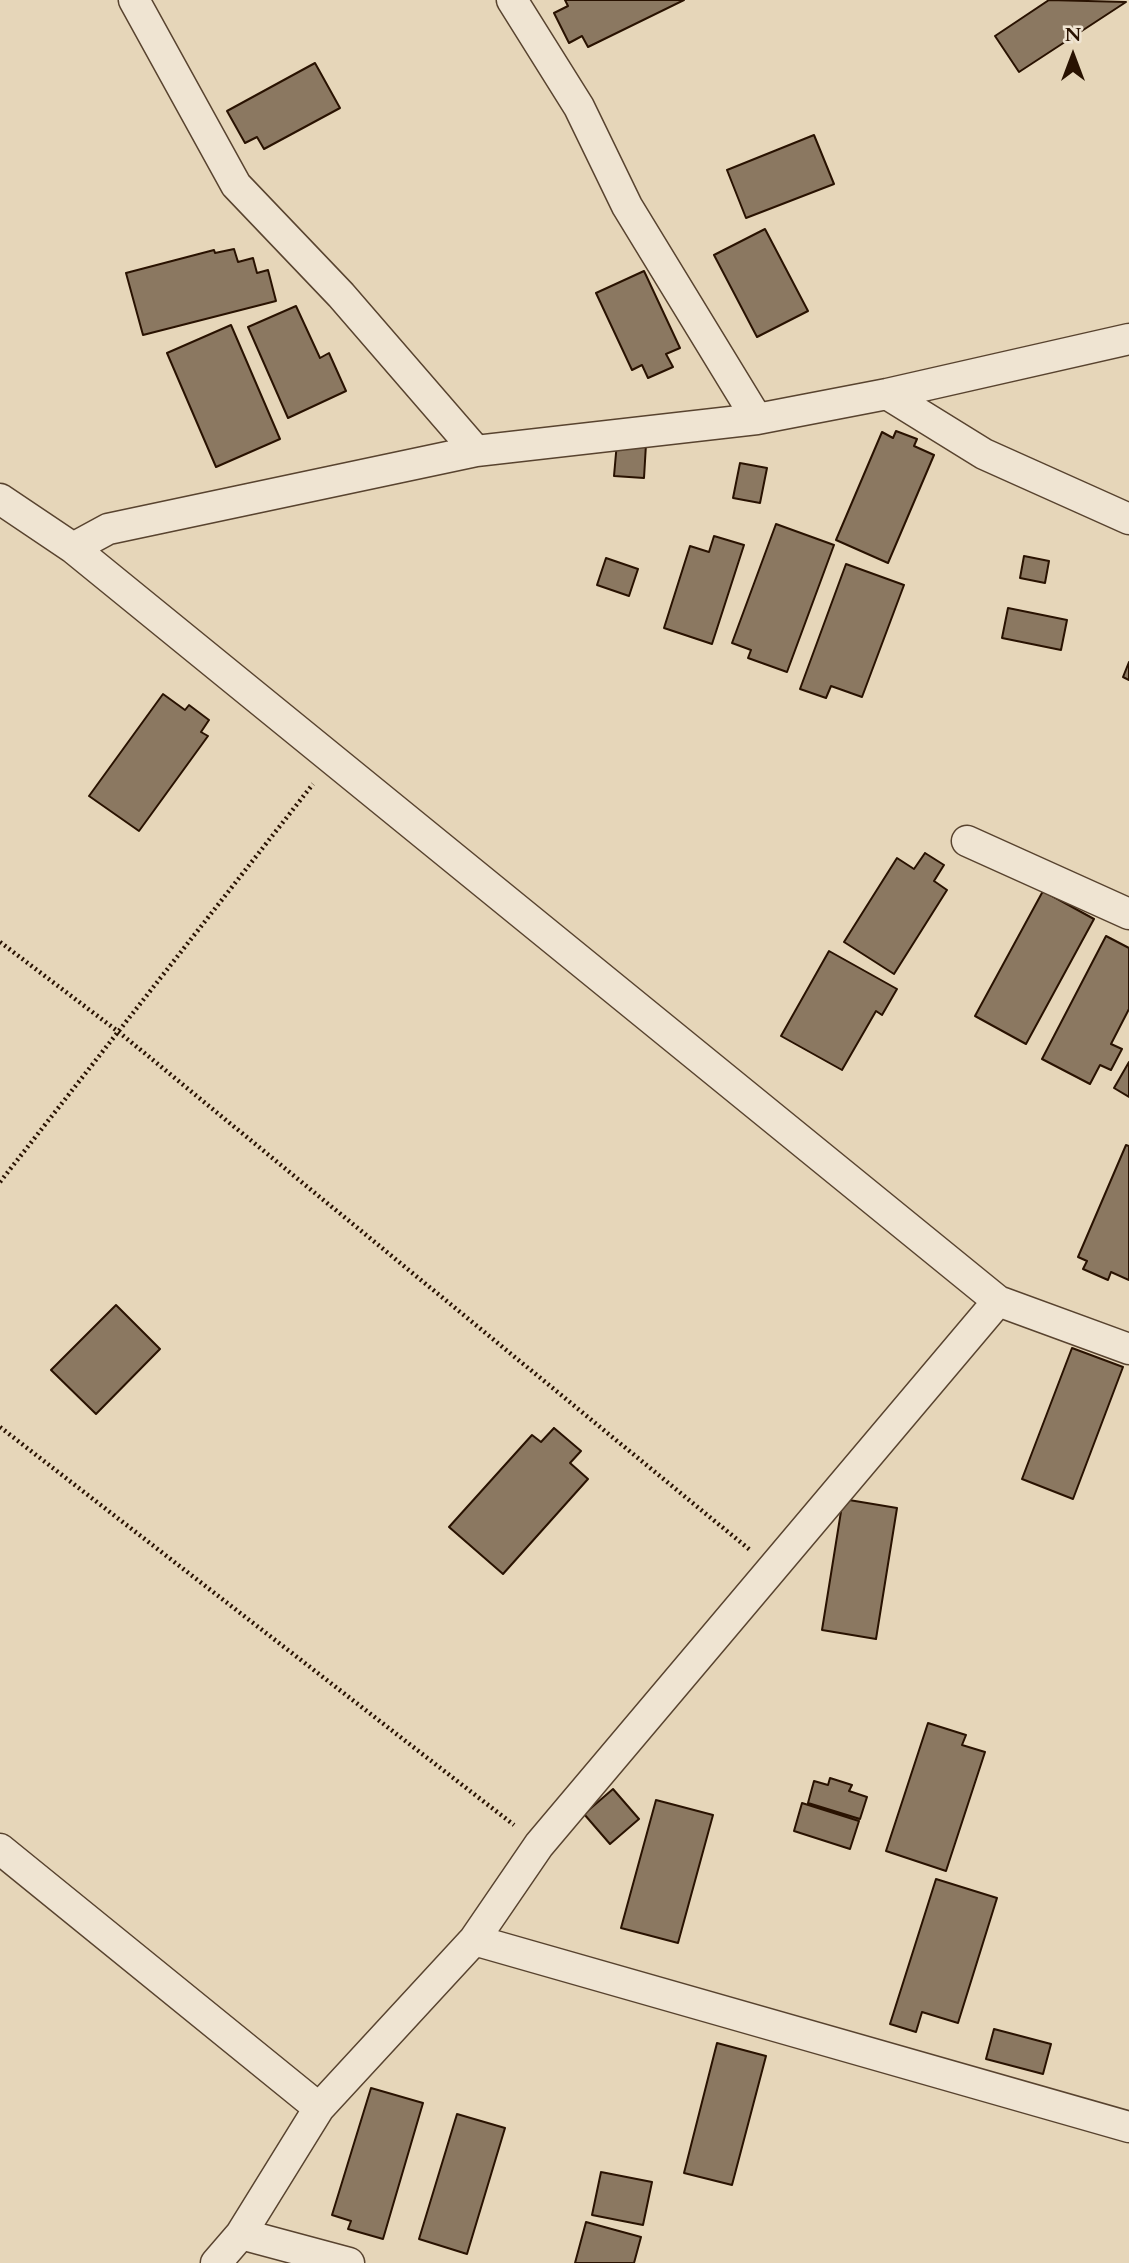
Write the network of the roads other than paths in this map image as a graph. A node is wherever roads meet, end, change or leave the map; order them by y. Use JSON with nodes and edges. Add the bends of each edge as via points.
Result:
{"nodes":[{"id":1,"x":134,"y":0,"type":"edge"},
{"id":2,"x":512,"y":0,"type":"edge"},
{"id":3,"x":1129,"y":339,"type":"edge"},
{"id":4,"x":887,"y":394,"type":"junction"},
{"id":5,"x":757,"y":419,"type":"junction"},
{"id":6,"x":476,"y":451,"type":"junction"},
{"id":7,"x":0,"y":499,"type":"edge"},
{"id":8,"x":1129,"y":519,"type":"edge"},
{"id":9,"x":73,"y":548,"type":"junction"},
{"id":10,"x":968,"y":841,"type":"dead end"},
{"id":11,"x":1129,"y":914,"type":"edge"},
{"id":12,"x":998,"y":1301,"type":"junction"},
{"id":13,"x":1129,"y":1349,"type":"edge"},
{"id":14,"x":0,"y":1849,"type":"edge"},
{"id":15,"x":474,"y":1940,"type":"junction"},
{"id":16,"x":319,"y":2108,"type":"junction"},
{"id":17,"x":1129,"y":2127,"type":"edge"},
{"id":18,"x":241,"y":2234,"type":"junction"},
{"id":19,"x":216,"y":2263,"type":"edge"},
{"id":20,"x":349,"y":2263,"type":"edge"}],
"edges":[{"from":1,"to":6,"type":"street","via":[[236,185],[341,295]]},
{"from":2,"to":5,"type":"street","via":[[579,107],[627,206]]},
{"from":3,"to":4,"type":"street"},
{"from":4,"to":5,"type":"street"},
{"from":4,"to":8,"type":"street","via":[[984,454]]},
{"from":5,"to":6,"type":"street"},
{"from":6,"to":9,"type":"street","via":[[108,529]]},
{"from":7,"to":9,"type":"street"},
{"from":9,"to":12,"type":"street"},
{"from":10,"to":11,"type":"street"},
{"from":12,"to":13,"type":"street"},
{"from":12,"to":15,"type":"street","via":[[539,1844]]},
{"from":14,"to":16,"type":"street"},
{"from":15,"to":16,"type":"street"},
{"from":15,"to":17,"type":"street"},
{"from":16,"to":18,"type":"street"},
{"from":18,"to":19,"type":"street"},
{"from":18,"to":20,"type":"street"}]}
